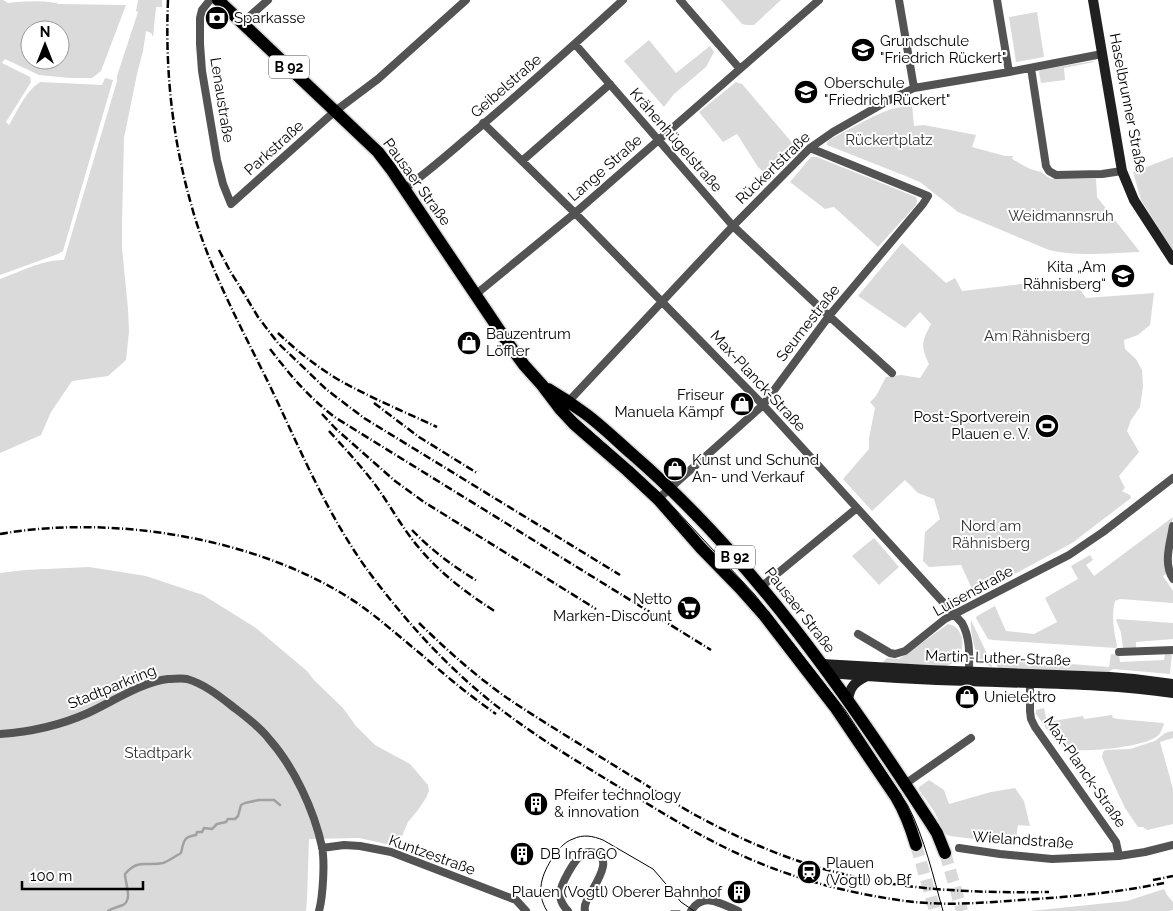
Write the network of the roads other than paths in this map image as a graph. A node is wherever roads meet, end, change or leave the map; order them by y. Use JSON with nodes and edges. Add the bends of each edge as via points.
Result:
{"nodes":[{"id":1,"x":210,"y":0,"type":"edge"},
{"id":2,"x":218,"y":0,"type":"edge"},
{"id":3,"x":268,"y":0,"type":"edge"},
{"id":4,"x":466,"y":0,"type":"edge"},
{"id":5,"x":623,"y":0,"type":"edge"},
{"id":6,"x":680,"y":0,"type":"edge"},
{"id":7,"x":819,"y":0,"type":"edge"},
{"id":8,"x":899,"y":0,"type":"edge"},
{"id":9,"x":997,"y":0,"type":"edge"},
{"id":10,"x":1093,"y":0,"type":"edge"},
{"id":11,"x":242,"y":23,"type":"junction"},
{"id":12,"x":575,"y":44,"type":"junction"},
{"id":13,"x":1102,"y":54,"type":"junction"},
{"id":14,"x":1031,"y":68,"type":"junction"},
{"id":15,"x":740,"y":69,"type":"junction"},
{"id":16,"x":1008,"y":72,"type":"junction"},
{"id":17,"x":610,"y":84,"type":"junction"},
{"id":18,"x":914,"y":88,"type":"junction"},
{"id":19,"x":335,"y":111,"type":"junction"},
{"id":20,"x":483,"y":124,"type":"junction"},
{"id":21,"x":658,"y":140,"type":"junction"},
{"id":22,"x":810,"y":148,"type":"junction"},
{"id":23,"x":522,"y":161,"type":"junction"},
{"id":24,"x":1122,"y":171,"type":"junction"},
{"id":25,"x":404,"y":189,"type":"junction"},
{"id":26,"x":231,"y":204,"type":"joint"},
{"id":27,"x":575,"y":213,"type":"junction"},
{"id":28,"x":733,"y":226,"type":"junction"},
{"id":29,"x":1173,"y":260,"type":"edge"},
{"id":30,"x":476,"y":295,"type":"junction"},
{"id":31,"x":663,"y":302,"type":"junction"},
{"id":32,"x":829,"y":316,"type":"junction"},
{"id":33,"x":892,"y":373,"type":"dead end"},
{"id":34,"x":763,"y":405,"type":"junction"},
{"id":35,"x":565,"y":406,"type":"junction"},
{"id":36,"x":1173,"y":478,"type":"edge"},
{"id":37,"x":670,"y":488,"type":"junction"},
{"id":38,"x":658,"y":499,"type":"junction"},
{"id":39,"x":857,"y":508,"type":"junction"},
{"id":40,"x":1173,"y":526,"type":"edge"},
{"id":41,"x":1173,"y":579,"type":"edge"},
{"id":42,"x":761,"y":586,"type":"junction"},
{"id":43,"x":955,"y":615,"type":"junction"},
{"id":44,"x":858,"y":634,"type":"dead end"},
{"id":45,"x":1173,"y":650,"type":"edge"},
{"id":46,"x":1119,"y":652,"type":"dead end"},
{"id":47,"x":825,"y":669,"type":"junction"},
{"id":48,"x":806,"y":670,"type":"junction"},
{"id":49,"x":868,"y":676,"type":"junction"},
{"id":50,"x":969,"y":677,"type":"junction"},
{"id":51,"x":1030,"y":678,"type":"junction"},
{"id":52,"x":1173,"y":684,"type":"edge"},
{"id":53,"x":1173,"y":692,"type":"edge"},
{"id":54,"x":848,"y":700,"type":"junction"},
{"id":55,"x":0,"y":734,"type":"edge"},
{"id":56,"x":971,"y":738,"type":"dead end"},
{"id":57,"x":905,"y":784,"type":"junction"},
{"id":58,"x":916,"y":845,"type":"tunnel mouth"},
{"id":59,"x":1173,"y":845,"type":"edge"},
{"id":60,"x":322,"y":848,"type":"junction"},
{"id":61,"x":959,"y":848,"type":"dead end"},
{"id":62,"x":944,"y":853,"type":"tunnel mouth"},
{"id":63,"x":1119,"y":856,"type":"junction"},
{"id":64,"x":319,"y":911,"type":"edge"},
{"id":65,"x":526,"y":911,"type":"edge"},
{"id":66,"x":568,"y":911,"type":"edge"},
{"id":67,"x":585,"y":911,"type":"edge"},
{"id":68,"x":691,"y":911,"type":"edge"},
{"id":69,"x":738,"y":911,"type":"edge"}],
"edges":[{"from":1,"to":26,"type":"street","name":"Lenaustraße","via":[[200,18],[202,71],[217,160]]},
{"from":2,"to":11,"type":"main road","name":"Pausaer Straße","number":"B 92"},
{"from":3,"to":11,"type":"street"},
{"from":4,"to":19,"type":"street","name":"Parkstraße","via":[[378,79]]},
{"from":5,"to":12,"type":"street","name":"Geibelstraße"},
{"from":6,"to":15,"type":"street"},
{"from":7,"to":15,"type":"street","name":"Lange Straße"},
{"from":8,"to":18,"type":"street"},
{"from":9,"to":16,"type":"street"},
{"from":10,"to":13,"type":"main road","name":"Haselbrunner Straße"},
{"from":11,"to":19,"type":"main road","name":"Pausaer Straße","number":"B 92"},
{"from":12,"to":17,"type":"street","name":"Krähenhügelstraße"},
{"from":12,"to":20,"type":"street","name":"Geibelstraße"},
{"from":13,"to":14,"type":"street","name":"Rückertstraße"},
{"from":13,"to":24,"type":"main road","name":"Haselbrunner Straße"},
{"from":14,"to":16,"type":"street","name":"Rückertstraße"},
{"from":14,"to":24,"type":"street","via":[[1049,171],[1056,174]]},
{"from":15,"to":21,"type":"street","name":"Lange Straße"},
{"from":16,"to":18,"type":"street","name":"Rückertstraße"},
{"from":17,"to":21,"type":"street","name":"Krähenhügelstraße"},
{"from":17,"to":23,"type":"street"},
{"from":18,"to":22,"type":"street","name":"Rückertstraße"},
{"from":19,"to":25,"type":"main road","name":"Pausaer Straße","number":"B 92","via":[[378,152]]},
{"from":19,"to":26,"type":"street","name":"Parkstraße"},
{"from":20,"to":23,"type":"street","name":"Max-Planck-Straße"},
{"from":20,"to":25,"type":"street","name":"Geibelstraße"},
{"from":21,"to":27,"type":"street","name":"Lange Straße"},
{"from":21,"to":28,"type":"street","name":"Krähenhügelstraße"},
{"from":22,"to":28,"type":"street","name":"Rückertstraße"},
{"from":22,"to":32,"type":"street","name":"Seumestraße","via":[[928,196]]},
{"from":23,"to":27,"type":"street","name":"Max-Planck-Straße"},
{"from":24,"to":29,"type":"main road","name":"Haselbrunner Straße","via":[[1134,200]]},
{"from":25,"to":30,"type":"main road","name":"Pausaer Straße","number":"B 92"},
{"from":27,"to":30,"type":"street","name":"Lange Straße"},
{"from":27,"to":31,"type":"street","name":"Max-Planck-Straße"},
{"from":28,"to":31,"type":"street","name":"Rückertstraße"},
{"from":28,"to":32,"type":"street","name":"Krähenhügelstraße"},
{"from":30,"to":35,"type":"main road","name":"Pausaer Straße","number":"B 92","via":[[524,365]]},
{"from":31,"to":34,"type":"street","name":"Max-Planck-Straße"},
{"from":31,"to":35,"type":"street","name":"Rückertstraße"},
{"from":32,"to":33,"type":"street","name":"Krähenhügelstraße"},
{"from":32,"to":34,"type":"street","name":"Seumestraße"},
{"from":34,"to":37,"type":"street","name":"Seumestraße"},
{"from":34,"to":39,"type":"street","name":"Max-Planck-Straße"},
{"from":35,"to":37,"type":"main road","name":"Pausaer Straße","number":"B 92","via":[[584,412]]},
{"from":35,"to":38,"type":"main road","name":"Pausaer Straße","number":"B 92","via":[[574,424]]},
{"from":36,"to":43,"type":"street","name":"Luisenstraße","via":[[1070,555]]},
{"from":37,"to":38,"type":"street","name":"Seumestraße"},
{"from":37,"to":42,"type":"main road","name":"Pausaer Straße","number":"B 92"},
{"from":38,"to":48,"type":"main road","name":"Pausaer Straße","number":"B 92","via":[[764,615]]},
{"from":39,"to":42,"type":"street"},
{"from":39,"to":43,"type":"street","name":"Max-Planck-Straße"},
{"from":40,"to":41,"type":"street","via":[[1167,560]]},
{"from":42,"to":47,"type":"main road","name":"Pausaer Straße","number":"B 92"},
{"from":43,"to":44,"type":"street","name":"Luisenstraße","via":[[901,653],[890,653]]},
{"from":43,"to":50,"type":"street","name":"Max-Planck-Straße","via":[[966,630],[969,642]]},
{"from":45,"to":46,"type":"street"},
{"from":47,"to":48,"type":"main road"},
{"from":47,"to":49,"type":"main road","name":"Martin-Luther-Straße"},
{"from":47,"to":50,"type":"main road","name":"Martin-Luther-Straße"},
{"from":47,"to":54,"type":"main road","name":"Pausaer Straße","number":"B 92"},
{"from":48,"to":58,"type":"main road","name":"Pausaer Straße","number":"B 92","via":[[896,797]]},
{"from":49,"to":50,"type":"main road","name":"Martin-Luther-Straße"},
{"from":49,"to":54,"type":"main road","via":[[852,686]]},
{"from":50,"to":51,"type":"main road","name":"Martin-Luther-Straße"},
{"from":51,"to":52,"type":"main road","name":"Martin-Luther-Straße","via":[[1134,679]]},
{"from":51,"to":53,"type":"main road","name":"Martin-Luther-Straße"},
{"from":51,"to":63,"type":"street","name":"Max-Planck-Straße","via":[[1031,719],[1035,728],[1116,842]]},
{"from":54,"to":57,"type":"main road","name":"Pausaer Straße","number":"B 92"},
{"from":55,"to":60,"type":"street","name":"Stadtparkring","via":[[67,720],[135,689],[155,682],[186,678],[212,690],[269,738],[286,760],[303,792]]},
{"from":56,"to":57,"type":"street"},
{"from":57,"to":62,"type":"main road","name":"Pausaer Straße","number":"B 92","via":[[937,833]]},
{"from":59,"to":63,"type":"street","name":"Wielandstraße"},
{"from":60,"to":64,"type":"street","name":"Stadtparkring"},
{"from":60,"to":65,"type":"street","name":"Kuntzestraße","via":[[360,846],[392,852],[516,900]]},
{"from":61,"to":63,"type":"street","name":"Wielandstraße","via":[[1052,859]]},
{"from":66,"to":67,"type":"street","via":[[561,900],[563,884],[580,856],[592,852],[603,861],[603,870],[586,900]]},
{"from":68,"to":69,"type":"street","via":[[701,901],[708,900]]}]}
